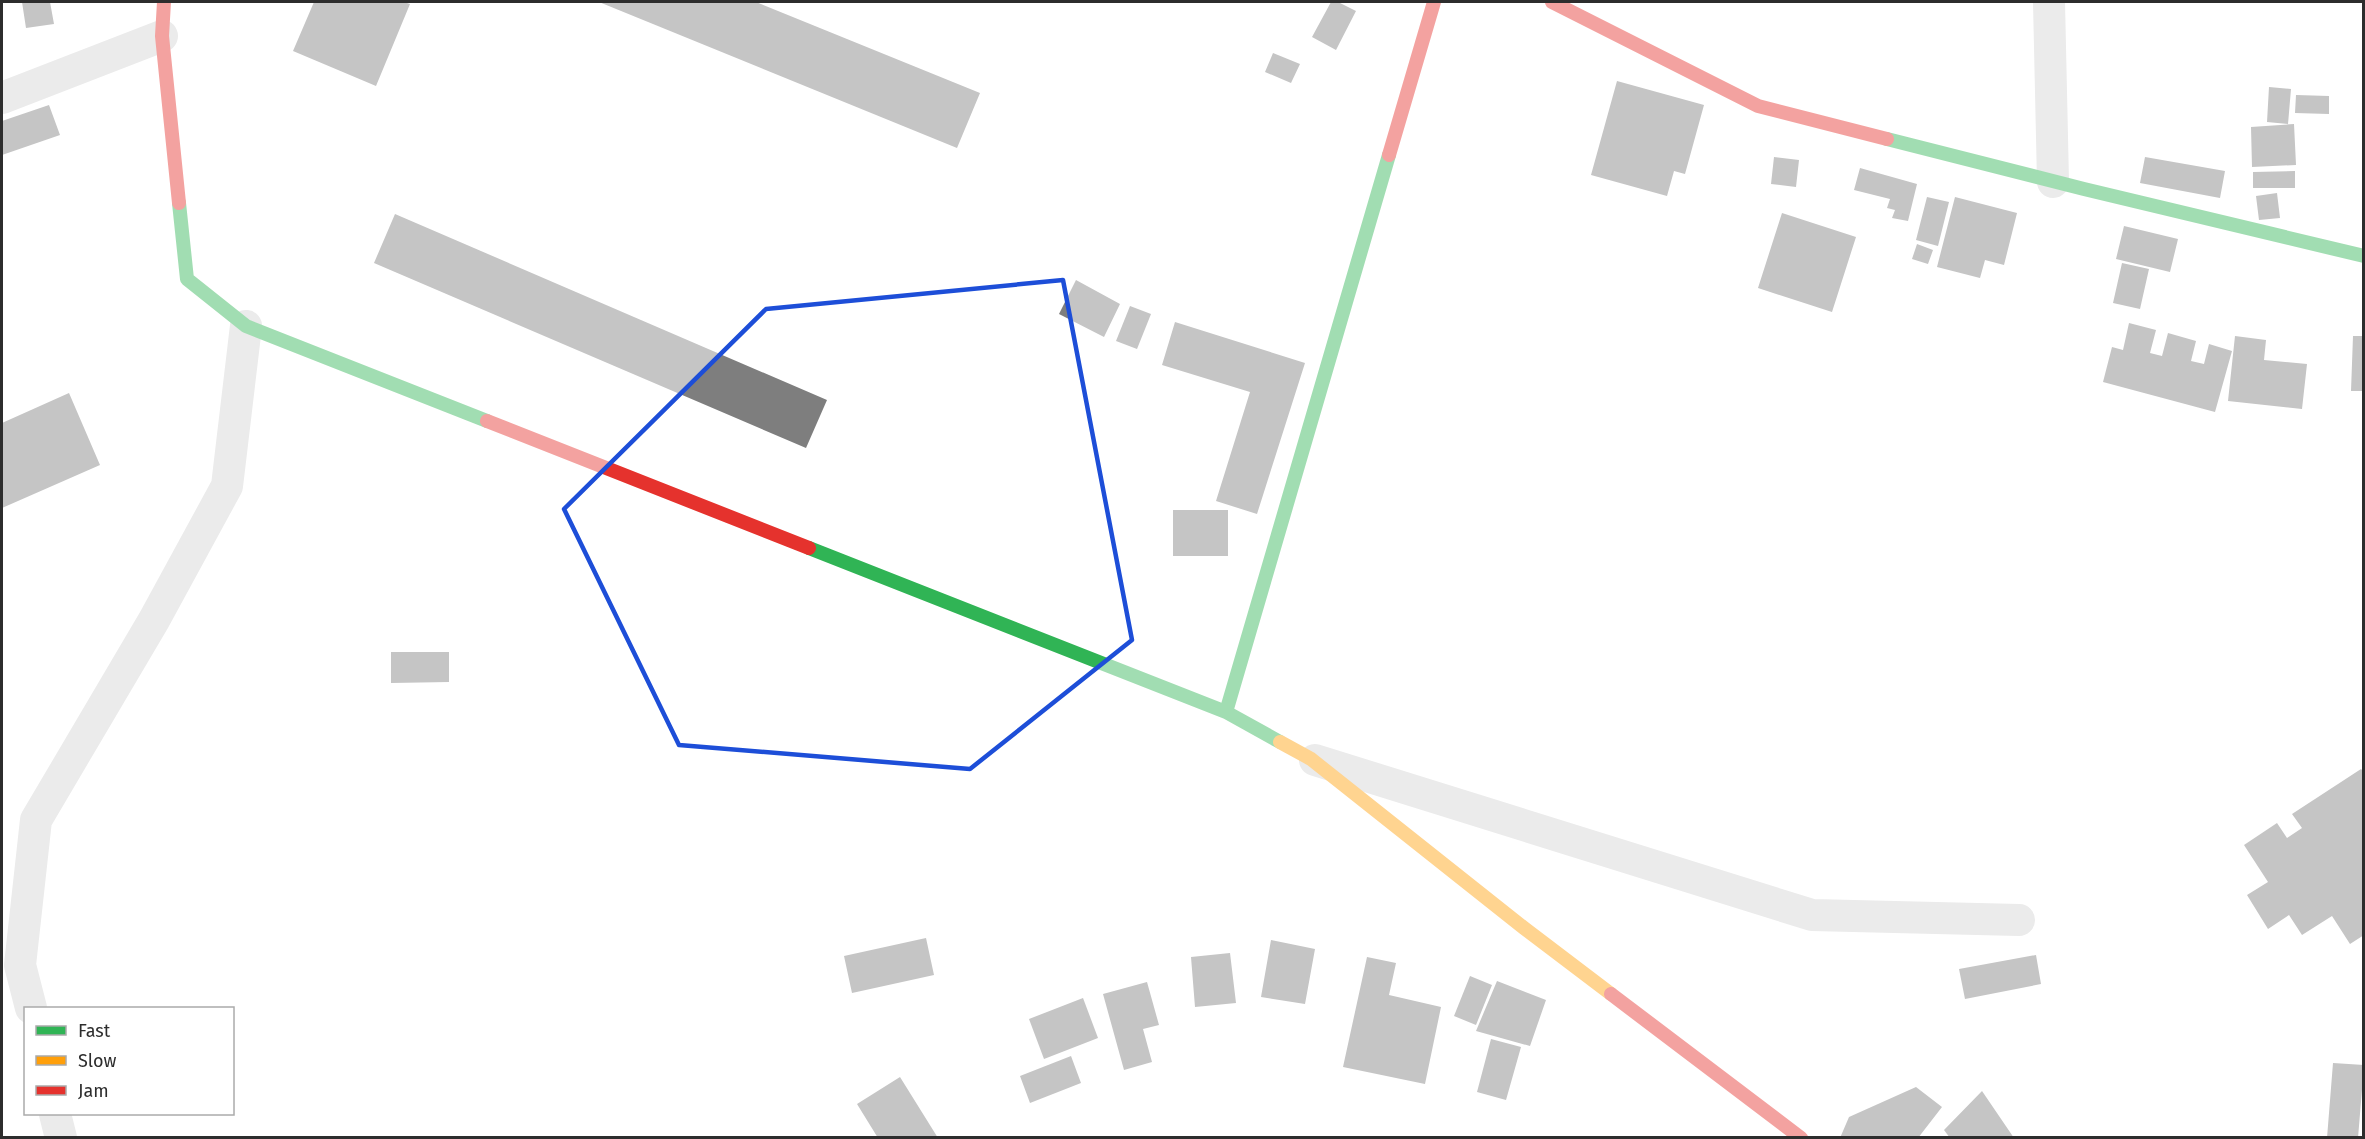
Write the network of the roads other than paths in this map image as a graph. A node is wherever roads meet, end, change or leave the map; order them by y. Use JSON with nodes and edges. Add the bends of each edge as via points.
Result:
{"nodes":[{"id":1,"x":164,"y":2,"type":"edge"},
{"id":2,"x":1434,"y":2,"type":"edge"},
{"id":3,"x":1552,"y":2,"type":"edge"},
{"id":4,"x":2049,"y":2,"type":"edge"},
{"id":5,"x":162,"y":36,"type":"junction"},
{"id":6,"x":2,"y":98,"type":"edge"},
{"id":7,"x":2053,"y":182,"type":"junction"},
{"id":8,"x":2364,"y":256,"type":"edge"},
{"id":9,"x":246,"y":326,"type":"junction"},
{"id":10,"x":1226,"y":712,"type":"junction"},
{"id":11,"x":1311,"y":759,"type":"junction"},
{"id":12,"x":2019,"y":920,"type":"dead end"},
{"id":13,"x":31,"y":1007,"type":"edge"},
{"id":14,"x":55,"y":1115,"type":"edge"},
{"id":15,"x":60,"y":1137,"type":"edge"},
{"id":16,"x":1801,"y":1137,"type":"edge"}],
"edges":[{"from":1,"to":5,"type":"street"},
{"from":2,"to":10,"type":"street"},
{"from":3,"to":7,"type":"street","via":[[1758,106]]},
{"from":4,"to":7,"type":"street"},
{"from":5,"to":6,"type":"street"},
{"from":5,"to":9,"type":"street","via":[[187,279]]},
{"from":7,"to":8,"type":"street"},
{"from":9,"to":10,"type":"street"},
{"from":9,"to":13,"type":"street","via":[[228,486],[36,820],[21,965]]},
{"from":10,"to":11,"type":"street"},
{"from":11,"to":12,"type":"street","via":[[1812,915]]},
{"from":11,"to":16,"type":"street","via":[[1524,928]]},
{"from":14,"to":15,"type":"street"}]}
